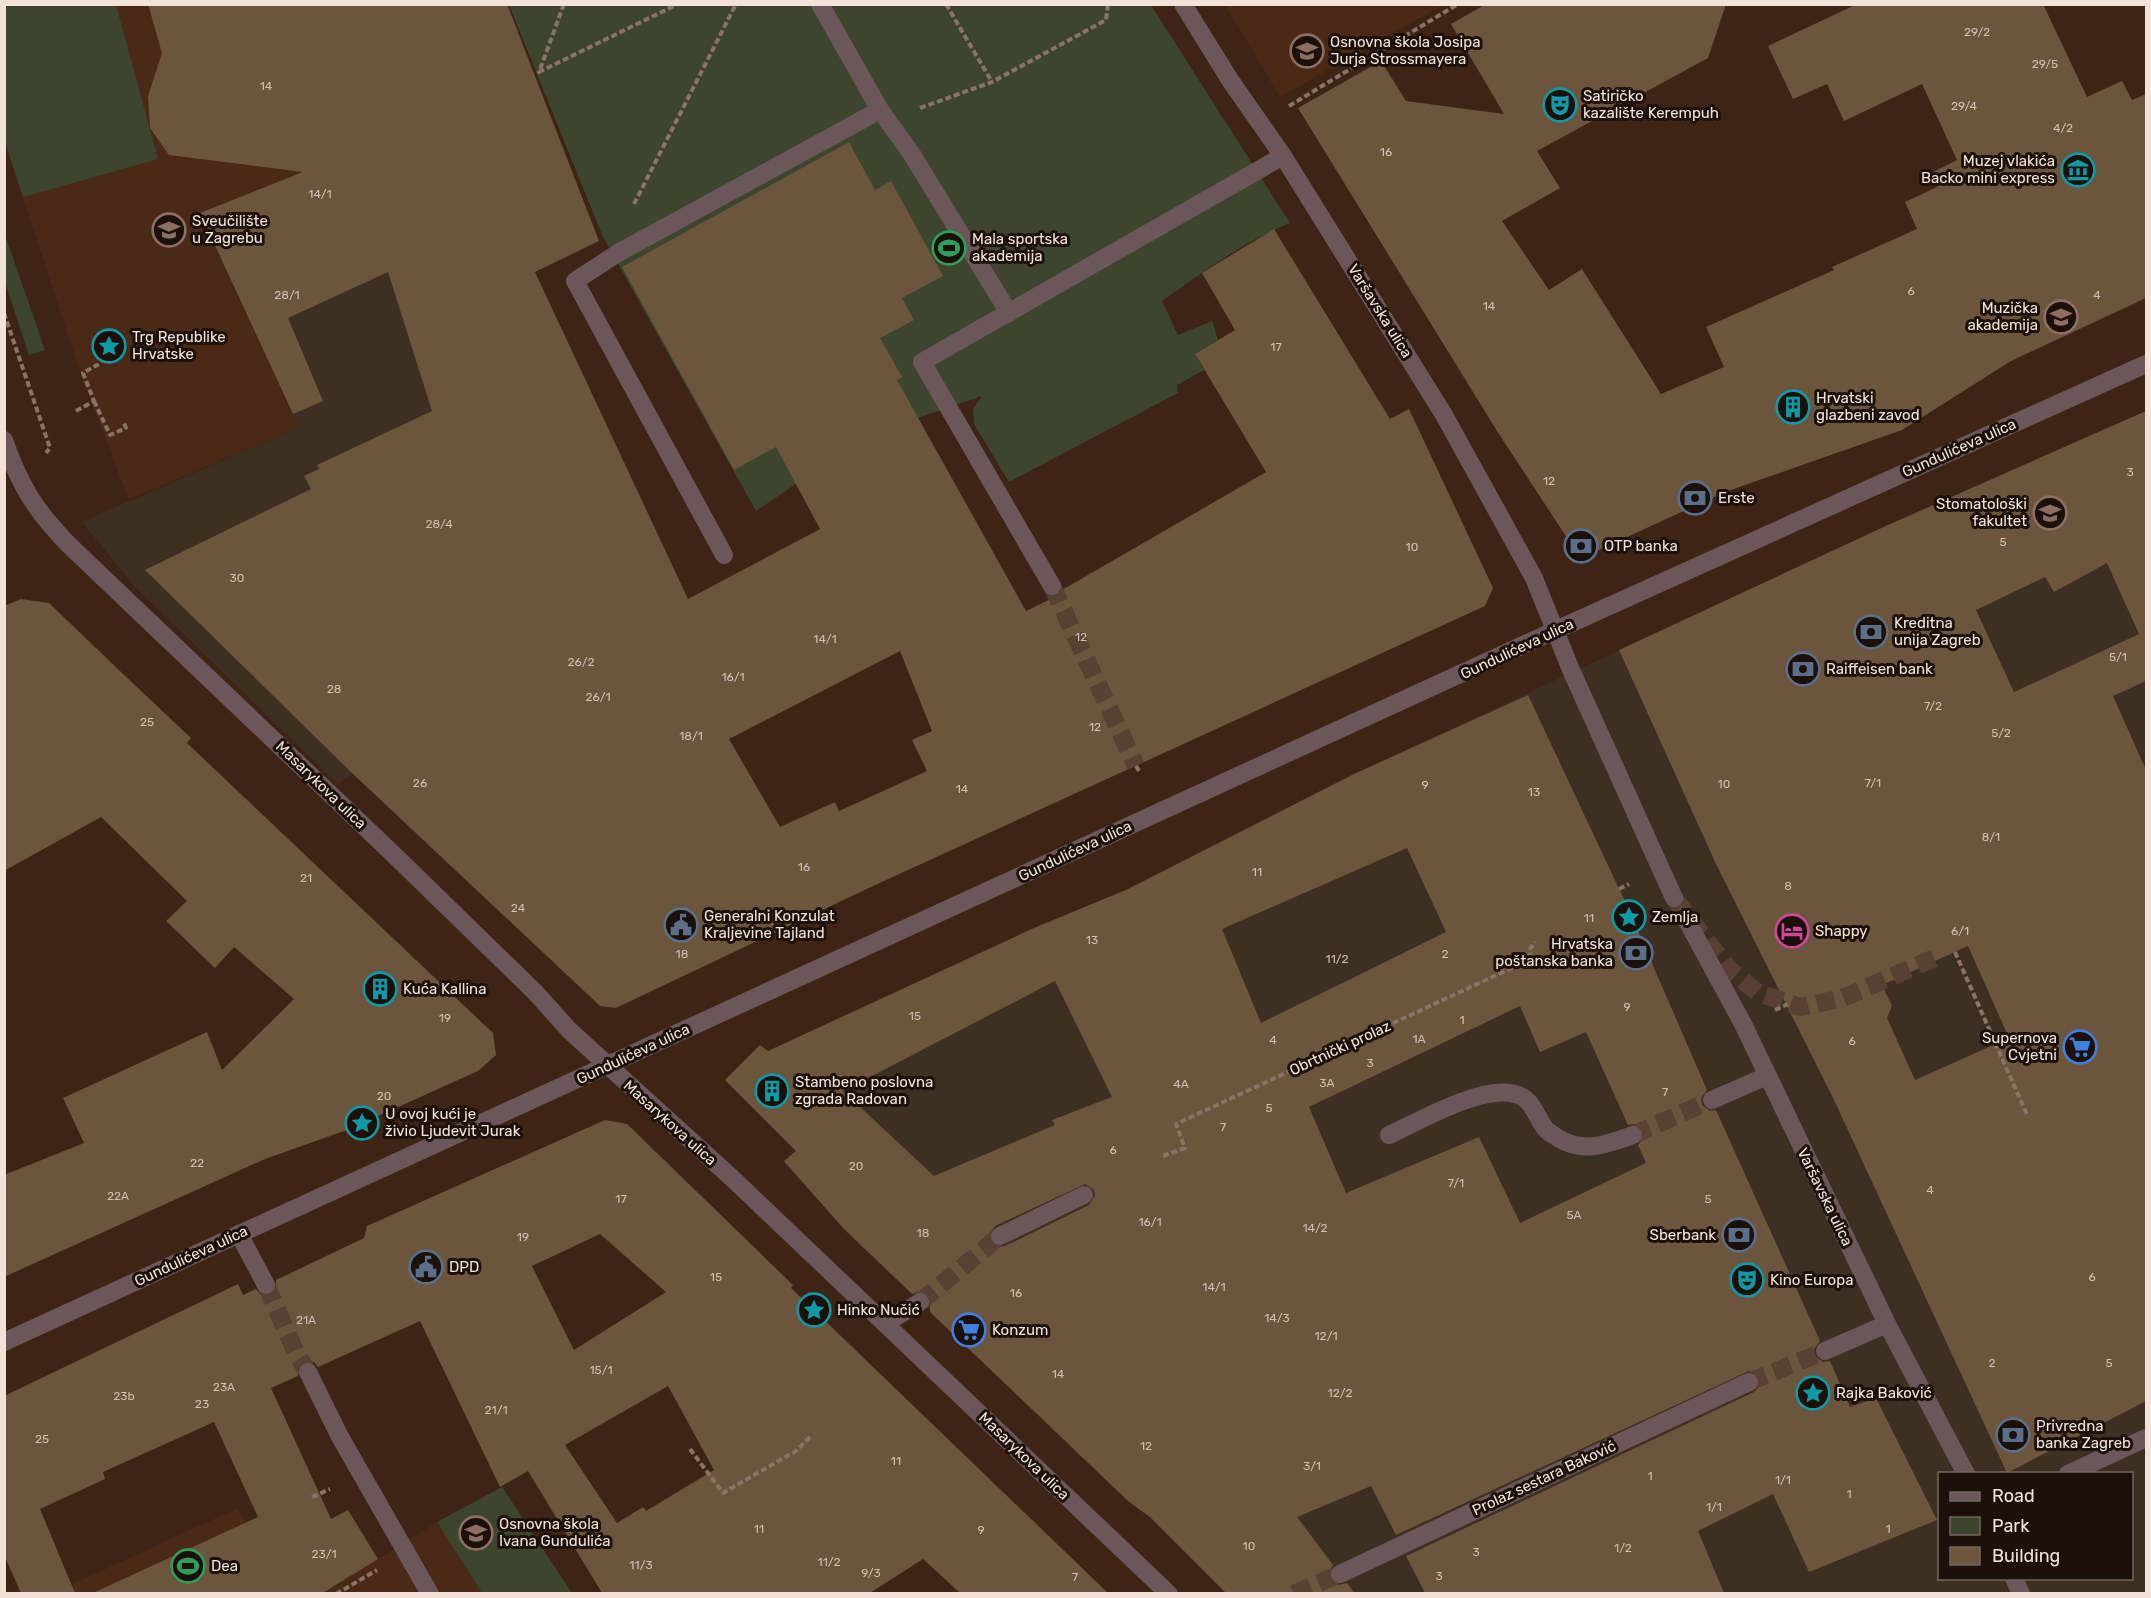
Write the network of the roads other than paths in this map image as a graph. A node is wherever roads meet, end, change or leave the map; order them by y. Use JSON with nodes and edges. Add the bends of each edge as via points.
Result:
{"nodes":[{"id":1,"x":820,"y":4,"type":"edge"},
{"id":2,"x":1183,"y":4,"type":"edge"},
{"id":3,"x":880,"y":110,"type":"junction"},
{"id":4,"x":1283,"y":156,"type":"junction"},
{"id":5,"x":1009,"y":313,"type":"junction"},
{"id":6,"x":2146,"y":364,"type":"edge"},
{"id":7,"x":4,"y":440,"type":"edge"},
{"id":8,"x":724,"y":555,"type":"dead end"},
{"id":9,"x":1052,"y":586,"type":"tunnel mouth"},
{"id":10,"x":1556,"y":630,"type":"junction"},
{"id":11,"x":1674,"y":898,"type":"tunnel mouth"},
{"id":12,"x":1686,"y":919,"type":"dead end"},
{"id":13,"x":608,"y":1066,"type":"junction"},
{"id":14,"x":1767,"y":1076,"type":"junction"},
{"id":15,"x":1712,"y":1100,"type":"tunnel mouth"},
{"id":16,"x":1389,"y":1135,"type":"dead end"},
{"id":17,"x":1633,"y":1135,"type":"tunnel mouth"},
{"id":18,"x":1084,"y":1195,"type":"dead end"},
{"id":19,"x":239,"y":1234,"type":"junction"},
{"id":20,"x":1000,"y":1236,"type":"tunnel mouth"},
{"id":21,"x":266,"y":1285,"type":"tunnel mouth"},
{"id":22,"x":920,"y":1302,"type":"tunnel mouth"},
{"id":23,"x":885,"y":1324,"type":"junction"},
{"id":24,"x":1887,"y":1324,"type":"junction"},
{"id":25,"x":4,"y":1342,"type":"edge"},
{"id":26,"x":1825,"y":1351,"type":"tunnel mouth"},
{"id":27,"x":308,"y":1372,"type":"tunnel mouth"},
{"id":28,"x":1749,"y":1382,"type":"tunnel mouth"},
{"id":29,"x":2146,"y":1438,"type":"edge"},
{"id":30,"x":1965,"y":1472,"type":"edge"},
{"id":31,"x":2069,"y":1472,"type":"edge"},
{"id":32,"x":1340,"y":1574,"type":"tunnel mouth"},
{"id":33,"x":430,"y":1593,"type":"edge"},
{"id":34,"x":1169,"y":1593,"type":"edge"}],
"edges":[{"from":1,"to":3,"type":"street"},
{"from":2,"to":4,"type":"street","name":"Varšavska ulica"},
{"from":3,"to":5,"type":"street","via":[[911,153]]},
{"from":3,"to":8,"type":"street","via":[[618,253],[575,281]]},
{"from":4,"to":5,"type":"street"},
{"from":4,"to":10,"type":"street","name":"Varšavska ulica","via":[[1444,415],[1534,578]]},
{"from":5,"to":9,"type":"street","via":[[922,362]]},
{"from":6,"to":10,"type":"street","name":"Gundulićeva ulica"},
{"from":7,"to":13,"type":"street","name":"Masarykova ulica","via":[[21,484],[50,526],[390,850]]},
{"from":10,"to":11,"type":"street","name":"Varšavska ulica"},
{"from":10,"to":13,"type":"street","name":"Gundulićeva ulica"},
{"from":12,"to":14,"type":"street","name":"Varšavska ulica"},
{"from":13,"to":19,"type":"street","name":"Gundulićeva ulica"},
{"from":13,"to":23,"type":"street","name":"Masarykova ulica"},
{"from":14,"to":15,"type":"street"},
{"from":14,"to":24,"type":"street","name":"Varšavska ulica"},
{"from":16,"to":17,"type":"street","via":[[1459,1103],[1512,1093],[1535,1109],[1545,1129],[1577,1147],[1600,1146]]},
{"from":18,"to":20,"type":"street"},
{"from":19,"to":21,"type":"street"},
{"from":19,"to":25,"type":"street","name":"Gundulićeva ulica"},
{"from":22,"to":23,"type":"street"},
{"from":23,"to":34,"type":"street","name":"Masarykova ulica"},
{"from":24,"to":26,"type":"street"},
{"from":24,"to":30,"type":"street","name":"Varšavska ulica"},
{"from":27,"to":33,"type":"street","via":[[339,1435]]},
{"from":28,"to":32,"type":"street","name":"Prolaz sestara Baković"},
{"from":29,"to":31,"type":"street"}]}
